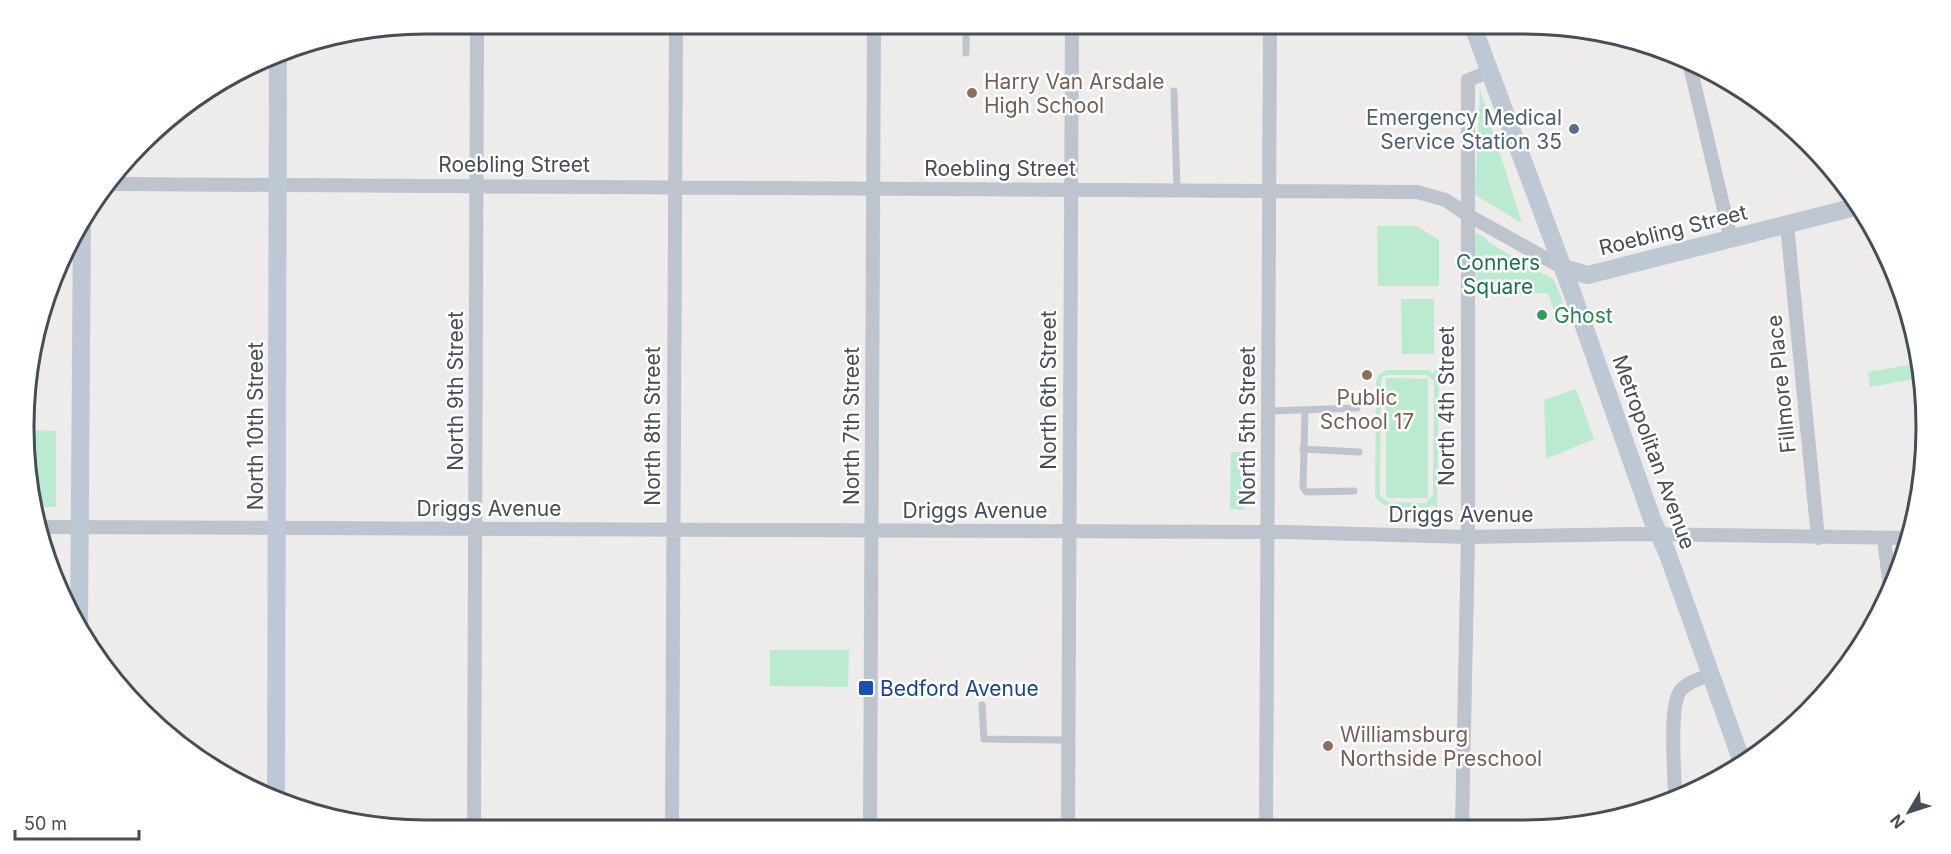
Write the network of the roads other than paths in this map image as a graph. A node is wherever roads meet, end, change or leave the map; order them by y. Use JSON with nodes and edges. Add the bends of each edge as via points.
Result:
{"nodes":[{"id":1,"x":477,"y":34,"type":"edge"},
{"id":2,"x":676,"y":34,"type":"edge"},
{"id":3,"x":874,"y":34,"type":"edge"},
{"id":4,"x":966,"y":34,"type":"edge"},
{"id":5,"x":1072,"y":34,"type":"edge"},
{"id":6,"x":1270,"y":34,"type":"edge"},
{"id":7,"x":1476,"y":34,"type":"edge"},
{"id":8,"x":966,"y":53,"type":"dead end"},
{"id":9,"x":278,"y":64,"type":"edge"},
{"id":10,"x":1489,"y":72,"type":"junction"},
{"id":11,"x":1691,"y":72,"type":"edge"},
{"id":12,"x":1174,"y":91,"type":"dead end"},
{"id":13,"x":119,"y":184,"type":"edge"},
{"id":14,"x":278,"y":186,"type":"junction"},
{"id":15,"x":477,"y":186,"type":"junction"},
{"id":16,"x":675,"y":188,"type":"junction"},
{"id":17,"x":873,"y":189,"type":"junction"},
{"id":18,"x":1177,"y":190,"type":"junction"},
{"id":19,"x":1269,"y":190,"type":"junction"},
{"id":20,"x":1071,"y":191,"type":"junction"},
{"id":21,"x":1850,"y":208,"type":"edge"},
{"id":22,"x":1466,"y":214,"type":"junction"},
{"id":23,"x":1787,"y":225,"type":"junction"},
{"id":24,"x":1731,"y":239,"type":"junction"},
{"id":25,"x":82,"y":240,"type":"edge"},
{"id":26,"x":1563,"y":268,"type":"junction"},
{"id":27,"x":1357,"y":408,"type":"dead end"},
{"id":28,"x":1268,"y":411,"type":"junction"},
{"id":29,"x":1305,"y":411,"type":"junction"},
{"id":30,"x":1303,"y":449,"type":"junction"},
{"id":31,"x":1359,"y":452,"type":"dead end"},
{"id":32,"x":1354,"y":491,"type":"dead end"},
{"id":33,"x":48,"y":527,"type":"edge"},
{"id":34,"x":80,"y":527,"type":"junction"},
{"id":35,"x":277,"y":528,"type":"junction"},
{"id":36,"x":476,"y":529,"type":"junction"},
{"id":37,"x":673,"y":530,"type":"junction"},
{"id":38,"x":872,"y":531,"type":"junction"},
{"id":39,"x":1069,"y":532,"type":"junction"},
{"id":40,"x":1267,"y":532,"type":"junction"},
{"id":41,"x":1659,"y":534,"type":"junction"},
{"id":42,"x":1468,"y":537,"type":"junction"},
{"id":43,"x":1818,"y":538,"type":"junction"},
{"id":44,"x":1900,"y":538,"type":"edge"},
{"id":45,"x":1884,"y":539,"type":"junction"},
{"id":46,"x":1888,"y":574,"type":"edge"},
{"id":47,"x":79,"y":609,"type":"edge"},
{"id":48,"x":1710,"y":675,"type":"junction"},
{"id":49,"x":982,"y":705,"type":"dead end"},
{"id":50,"x":1068,"y":740,"type":"junction"},
{"id":51,"x":1739,"y":755,"type":"edge"},
{"id":52,"x":276,"y":790,"type":"edge"},
{"id":53,"x":1675,"y":790,"type":"edge"},
{"id":54,"x":474,"y":820,"type":"edge"},
{"id":55,"x":672,"y":820,"type":"edge"},
{"id":56,"x":870,"y":820,"type":"edge"},
{"id":57,"x":1068,"y":820,"type":"edge"},
{"id":58,"x":1266,"y":820,"type":"edge"},
{"id":59,"x":1462,"y":820,"type":"edge"}],
"edges":[{"from":1,"to":15,"type":"street","name":"North 9th Street"},
{"from":2,"to":16,"type":"street","name":"North 8th Street"},
{"from":3,"to":17,"type":"street","name":"North 7th Street"},
{"from":4,"to":8,"type":"lane"},
{"from":5,"to":20,"type":"street","name":"North 6th Street"},
{"from":6,"to":19,"type":"street","name":"North 5th Street"},
{"from":7,"to":10,"type":"street","name":"Metropolitan Avenue"},
{"from":9,"to":14,"type":"street","name":"North 10th Street"},
{"from":10,"to":22,"type":"street","name":"North 4th Street","via":[[1468,80]]},
{"from":10,"to":26,"type":"street","name":"Metropolitan Avenue"},
{"from":11,"to":24,"type":"street"},
{"from":12,"to":18,"type":"lane"},
{"from":13,"to":14,"type":"street","name":"Roebling Street"},
{"from":14,"to":15,"type":"street","name":"Roebling Street"},
{"from":14,"to":35,"type":"street","name":"North 10th Street"},
{"from":15,"to":16,"type":"street","name":"Roebling Street"},
{"from":15,"to":36,"type":"street","name":"North 9th Street"},
{"from":16,"to":17,"type":"street","name":"Roebling Street"},
{"from":16,"to":37,"type":"street","name":"North 8th Street"},
{"from":17,"to":20,"type":"street","name":"Roebling Street"},
{"from":17,"to":38,"type":"street","name":"North 7th Street"},
{"from":18,"to":19,"type":"street","name":"Roebling Street"},
{"from":18,"to":20,"type":"street","name":"Roebling Street"},
{"from":19,"to":22,"type":"street","name":"Roebling Street","via":[[1417,192],[1446,200]]},
{"from":19,"to":28,"type":"street","name":"North 5th Street"},
{"from":20,"to":39,"type":"street","name":"North 6th Street"},
{"from":21,"to":23,"type":"street","name":"Roebling Street"},
{"from":22,"to":26,"type":"street","name":"Roebling Street"},
{"from":22,"to":42,"type":"street","name":"North 4th Street"},
{"from":23,"to":24,"type":"street","name":"Roebling Street"},
{"from":23,"to":43,"type":"street","name":"Fillmore Place"},
{"from":24,"to":26,"type":"street","name":"Roebling Street","via":[[1588,275]]},
{"from":25,"to":34,"type":"street"},
{"from":26,"to":41,"type":"street","name":"Metropolitan Avenue"},
{"from":27,"to":29,"type":"lane"},
{"from":28,"to":29,"type":"lane"},
{"from":28,"to":40,"type":"street","name":"North 5th Street"},
{"from":29,"to":30,"type":"lane"},
{"from":30,"to":31,"type":"lane"},
{"from":30,"to":32,"type":"lane","via":[[1301,483],[1306,492]]},
{"from":33,"to":34,"type":"street","name":"Driggs Avenue"},
{"from":34,"to":35,"type":"street","name":"Driggs Avenue"},
{"from":34,"to":47,"type":"street"},
{"from":35,"to":36,"type":"street","name":"Driggs Avenue"},
{"from":35,"to":52,"type":"street","name":"North 10th Street"},
{"from":36,"to":37,"type":"street","name":"Driggs Avenue"},
{"from":36,"to":54,"type":"street","name":"North 9th Street"},
{"from":37,"to":38,"type":"street","name":"Driggs Avenue"},
{"from":37,"to":55,"type":"street","name":"North 8th Street"},
{"from":38,"to":39,"type":"street","name":"Driggs Avenue"},
{"from":38,"to":56,"type":"street","name":"North 7th Street"},
{"from":39,"to":40,"type":"street","name":"Driggs Avenue"},
{"from":39,"to":50,"type":"street","name":"North 6th Street"},
{"from":40,"to":42,"type":"street","name":"Driggs Avenue"},
{"from":40,"to":58,"type":"street","name":"North 5th Street"},
{"from":41,"to":42,"type":"street","name":"Driggs Avenue"},
{"from":41,"to":43,"type":"street","name":"Driggs Avenue"},
{"from":41,"to":48,"type":"street","name":"Metropolitan Avenue"},
{"from":42,"to":59,"type":"street","name":"North 4th Street"},
{"from":43,"to":45,"type":"street","name":"Driggs Avenue"},
{"from":44,"to":45,"type":"street","name":"Driggs Avenue"},
{"from":45,"to":46,"type":"street"},
{"from":48,"to":51,"type":"street","name":"Metropolitan Avenue"},
{"from":48,"to":53,"type":"street","via":[[1689,682],[1679,692],[1675,709]]},
{"from":49,"to":50,"type":"lane","via":[[984,739]]},
{"from":50,"to":57,"type":"street","name":"North 6th Street"}]}
